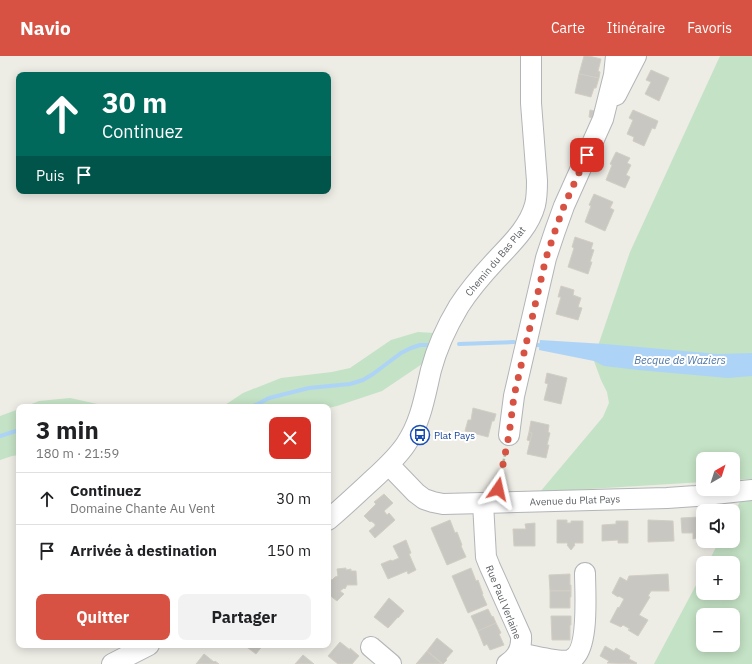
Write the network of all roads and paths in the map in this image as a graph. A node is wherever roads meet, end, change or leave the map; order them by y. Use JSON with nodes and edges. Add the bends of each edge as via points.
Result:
{"nodes":[{"id":1,"x":531,"y":56,"type":"edge"},
{"id":2,"x":616,"y":56,"type":"edge"},
{"id":3,"x":636,"y":56,"type":"edge"},
{"id":4,"x":603,"y":119,"type":"junction"},
{"id":5,"x":509,"y":435,"type":"joint"},
{"id":6,"x":389,"y":465,"type":"junction"},
{"id":7,"x":752,"y":490,"type":"edge"},
{"id":8,"x":489,"y":503,"type":"junction"},
{"id":9,"x":331,"y":517,"type":"edge"},
{"id":10,"x":586,"y":573,"type":"dead end"},
{"id":11,"x":371,"y":647,"type":"dead end"},
{"id":12,"x":143,"y":648,"type":"edge"},
{"id":13,"x":513,"y":658,"type":"edge"},
{"id":14,"x":112,"y":664,"type":"edge"},
{"id":15,"x":391,"y":664,"type":"edge"}],
"edges":[{"from":1,"to":6,"type":"street","name":"Chemin du Bas Plat","via":[[538,181],[535,206],[523,230],[482,275],[459,307],[445,332],[431,369],[418,421],[407,443]]},
{"from":2,"to":4,"type":"street"},
{"from":3,"to":4,"type":"street"},
{"from":4,"to":5,"type":"street","via":[[564,206],[546,258],[514,396]]},
{"from":5,"to":8,"type":"path"},
{"from":6,"to":8,"type":"street","name":"Avenue du Plat Pays","via":[[424,499],[443,504]]},
{"from":6,"to":9,"type":"street","name":"Chemin du Bas Plat"},
{"from":7,"to":8,"type":"street","name":"Avenue du Plat Pays","via":[[667,498]]},
{"from":8,"to":13,"type":"street","name":"Rue Paul Verlaine","via":[[486,557],[521,636],[521,642]]},
{"from":10,"to":13,"type":"street","name":"Rue Paul Verlaine","via":[[585,629],[578,654],[569,660]]},
{"from":11,"to":15,"type":"street"},
{"from":12,"to":14,"type":"street"}]}
